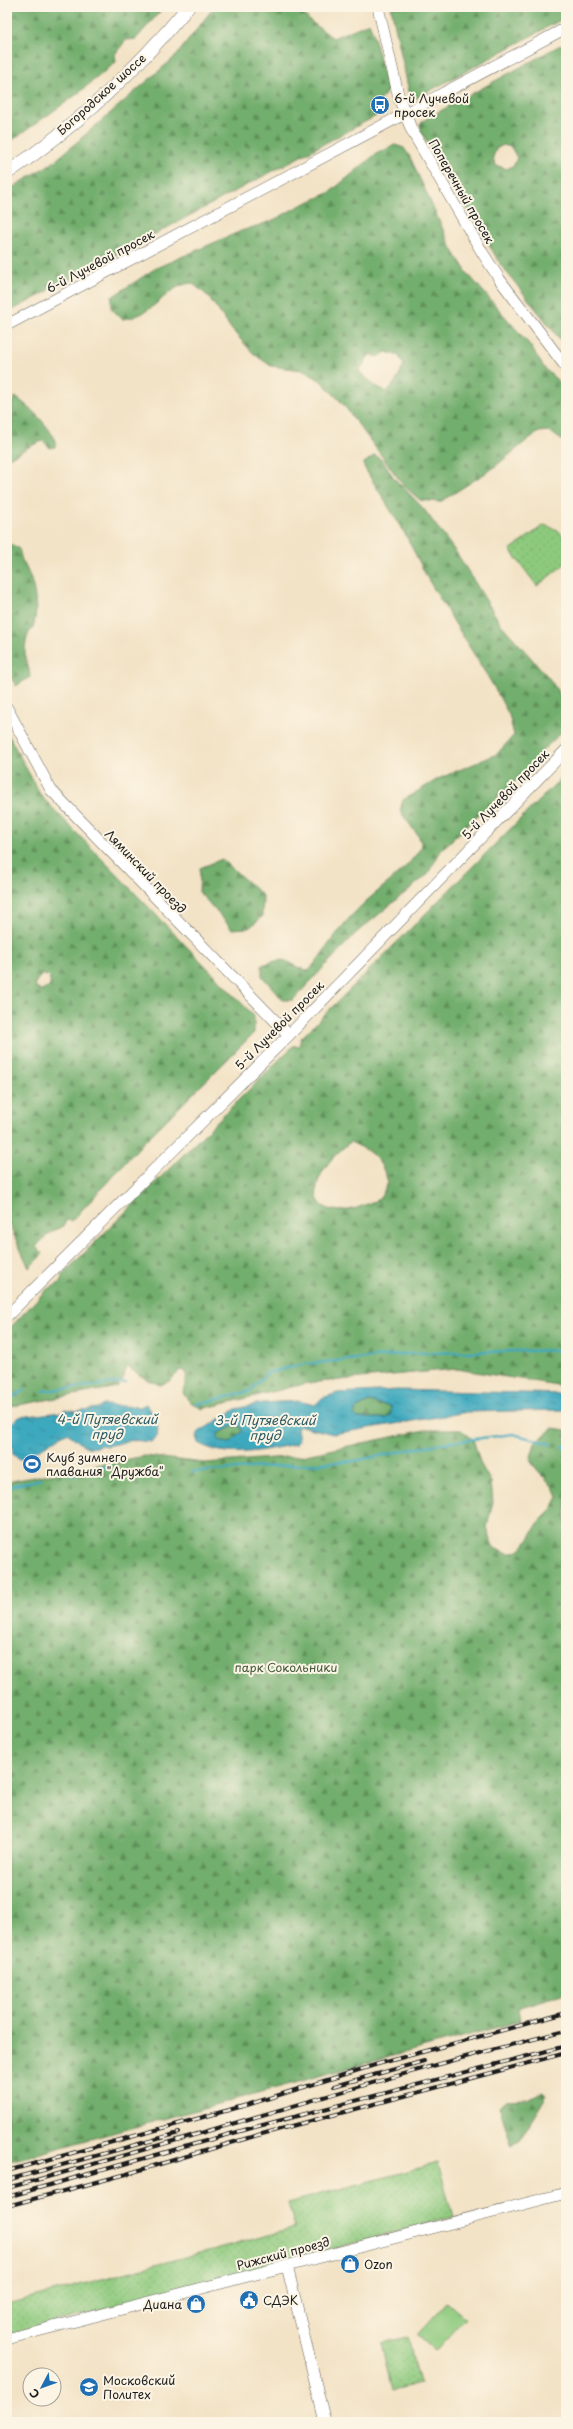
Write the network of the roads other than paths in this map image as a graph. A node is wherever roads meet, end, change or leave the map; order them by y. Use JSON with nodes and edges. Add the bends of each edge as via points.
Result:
{"nodes":[{"id":1,"x":188,"y":7,"type":"edge"},
{"id":2,"x":378,"y":7,"type":"edge"},
{"id":3,"x":566,"y":28,"type":"edge"},
{"id":4,"x":405,"y":115,"type":"junction"},
{"id":5,"x":7,"y":173,"type":"edge"},
{"id":6,"x":7,"y":325,"type":"edge"},
{"id":7,"x":566,"y":367,"type":"edge"},
{"id":8,"x":7,"y":708,"type":"edge"},
{"id":9,"x":566,"y":750,"type":"edge"},
{"id":10,"x":289,"y":1035,"type":"junction"},
{"id":11,"x":7,"y":1316,"type":"edge"},
{"id":12,"x":566,"y":2193,"type":"edge"},
{"id":13,"x":287,"y":2266,"type":"junction"},
{"id":14,"x":7,"y":2339,"type":"edge"},
{"id":15,"x":325,"y":2422,"type":"edge"}],
"edges":[{"from":1,"to":5,"type":"main road","name":"Богородское шоссе","via":[[148,53],[109,90]]},
{"from":2,"to":4,"type":"street","name":"Поперечный просек"},
{"from":3,"to":4,"type":"street","name":"6-й Лучевой просек"},
{"from":4,"to":6,"type":"street","name":"6-й Лучевой просек"},
{"from":4,"to":7,"type":"street","name":"Поперечный просек","via":[[482,252]]},
{"from":8,"to":10,"type":"street","name":"Ляминский проезд","via":[[46,782],[57,797]]},
{"from":9,"to":10,"type":"street","name":"5-й Лучевой просек"},
{"from":10,"to":11,"type":"street","name":"5-й Лучевой просек"},
{"from":12,"to":13,"type":"street","name":"Рижский проезд"},
{"from":13,"to":14,"type":"street","name":"Рижский проезд"},
{"from":13,"to":15,"type":"street"}]}
